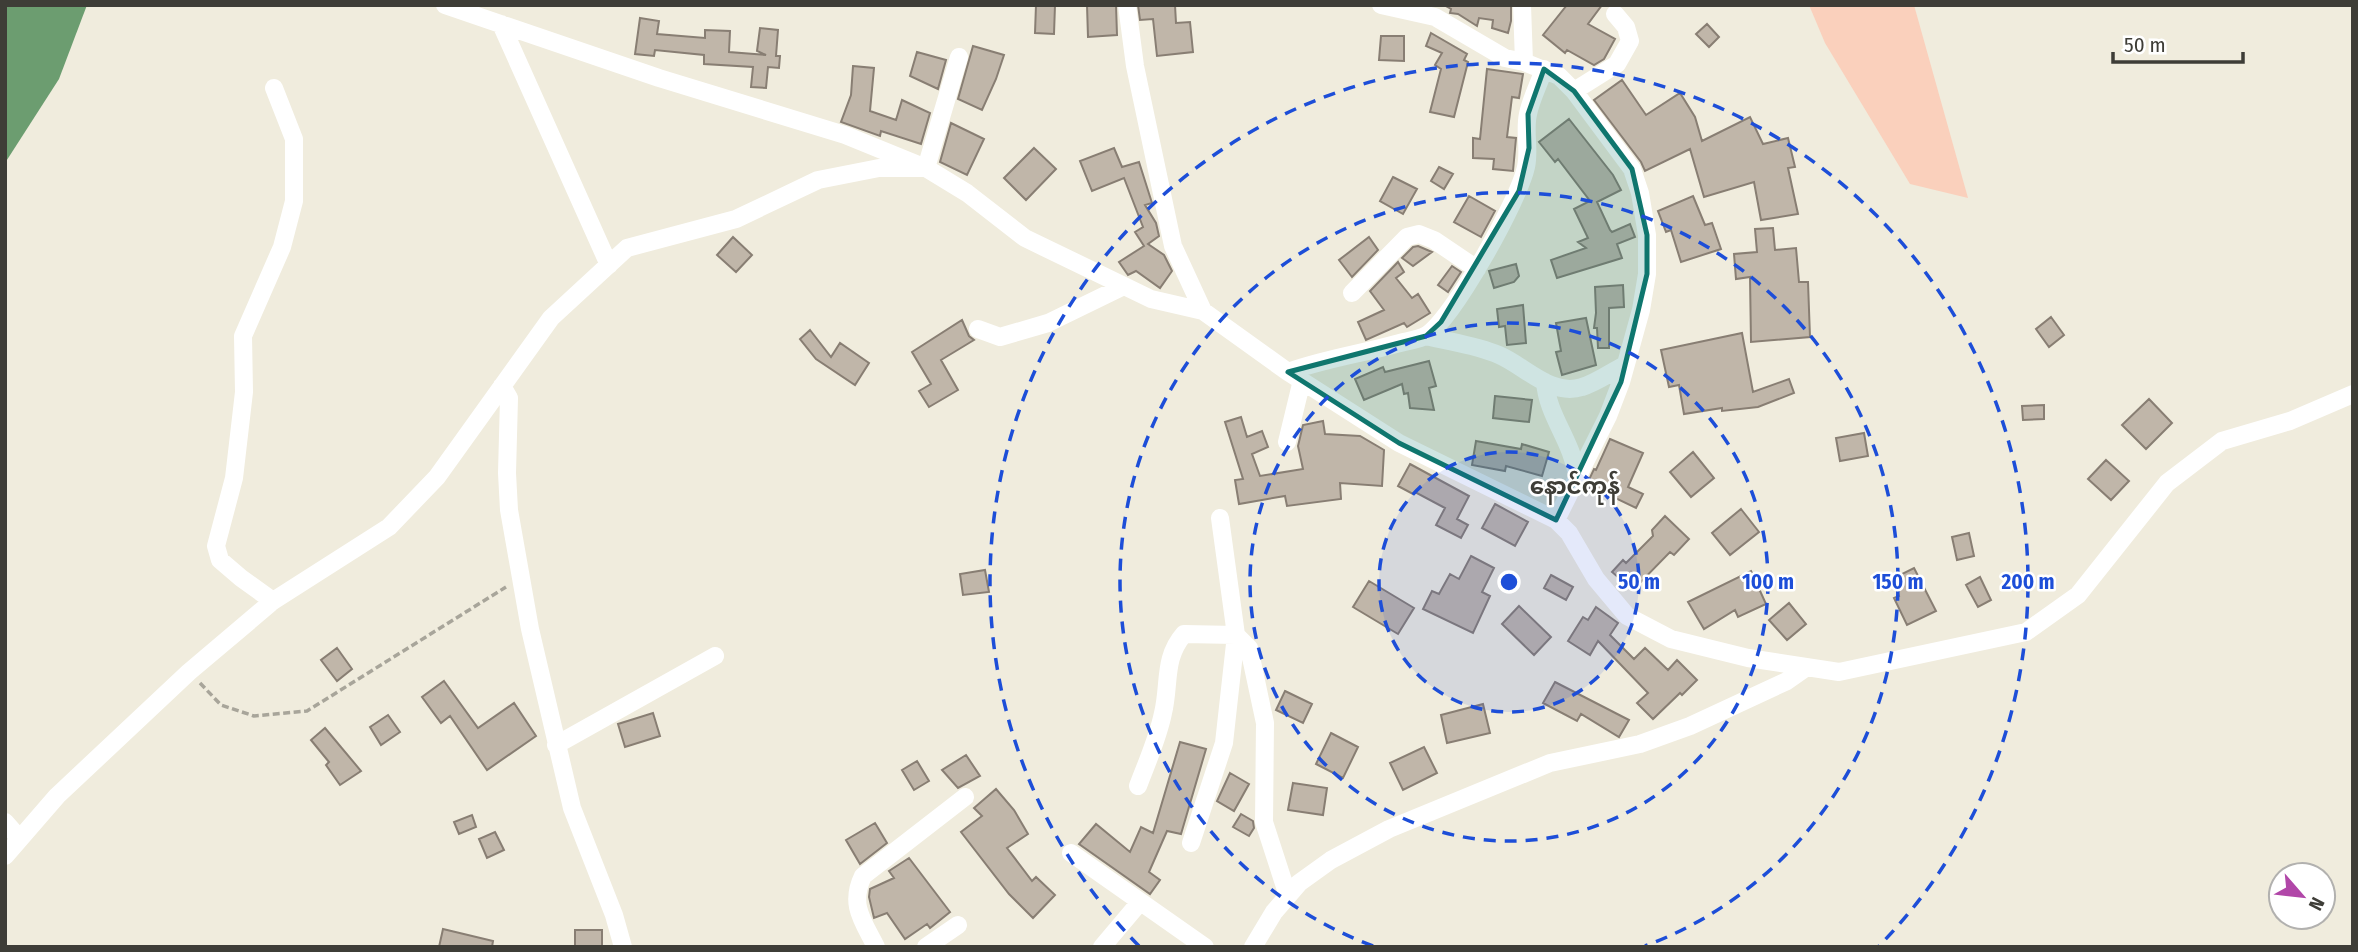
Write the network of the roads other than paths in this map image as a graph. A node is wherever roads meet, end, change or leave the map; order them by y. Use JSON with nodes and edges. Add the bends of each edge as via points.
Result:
{"nodes":[{"id":1,"x":445,"y":5,"type":"edge"},
{"id":2,"x":1128,"y":5,"type":"edge"},
{"id":3,"x":1381,"y":5,"type":"edge"},
{"id":4,"x":1522,"y":5,"type":"edge"},
{"id":5,"x":1615,"y":14,"type":"dead end"},
{"id":6,"x":501,"y":24,"type":"junction"},
{"id":7,"x":959,"y":57,"type":"dead end"},
{"id":8,"x":1524,"y":62,"type":"junction"},
{"id":9,"x":1544,"y":69,"type":"junction"},
{"id":10,"x":274,"y":88,"type":"dead end"},
{"id":11,"x":1574,"y":91,"type":"junction"},
{"id":12,"x":926,"y":167,"type":"junction"},
{"id":13,"x":609,"y":265,"type":"junction"},
{"id":14,"x":1476,"y":269,"type":"junction"},
{"id":15,"x":1125,"y":286,"type":"junction"},
{"id":16,"x":1352,"y":293,"type":"dead end"},
{"id":17,"x":1203,"y":312,"type":"junction"},
{"id":18,"x":978,"y":329,"type":"dead end"},
{"id":19,"x":1426,"y":336,"type":"junction"},
{"id":20,"x":1625,"y":365,"type":"junction"},
{"id":21,"x":1295,"y":376,"type":"junction"},
{"id":22,"x":1545,"y":382,"type":"junction"},
{"id":23,"x":502,"y":386,"type":"junction"},
{"id":24,"x":2353,"y":394,"type":"edge"},
{"id":25,"x":1287,"y":442,"type":"dead end"},
{"id":26,"x":1578,"y":476,"type":"junction"},
{"id":27,"x":1220,"y":518,"type":"dead end"},
{"id":28,"x":1556,"y":520,"type":"junction"},
{"id":29,"x":273,"y":601,"type":"junction"},
{"id":30,"x":1236,"y":635,"type":"junction"},
{"id":31,"x":715,"y":656,"type":"dead end"},
{"id":32,"x":1807,"y":667,"type":"junction"},
{"id":33,"x":556,"y":745,"type":"junction"},
{"id":34,"x":1138,"y":786,"type":"dead end"},
{"id":35,"x":965,"y":797,"type":"dead end"},
{"id":36,"x":5,"y":822,"type":"edge"},
{"id":37,"x":20,"y":839,"type":"junction"},
{"id":38,"x":1191,"y":843,"type":"dead end"},
{"id":39,"x":1070,"y":853,"type":"dead end"},
{"id":40,"x":5,"y":856,"type":"edge"},
{"id":41,"x":1288,"y":896,"type":"junction"},
{"id":42,"x":1140,"y":902,"type":"junction"},
{"id":43,"x":958,"y":925,"type":"dead end"},
{"id":44,"x":623,"y":947,"type":"edge"},
{"id":45,"x":876,"y":947,"type":"edge"},
{"id":46,"x":926,"y":947,"type":"edge"},
{"id":47,"x":1102,"y":947,"type":"edge"},
{"id":48,"x":1205,"y":947,"type":"edge"},
{"id":49,"x":1253,"y":947,"type":"edge"}],
"edges":[{"from":1,"to":6,"type":"street"},
{"from":2,"to":17,"type":"street","via":[[1135,66],[1173,246]]},
{"from":3,"to":8,"type":"street","via":[[1435,17],[1505,58]]},
{"from":4,"to":8,"type":"street"},
{"from":5,"to":11,"type":"street","via":[[1630,41],[1618,64]]},
{"from":6,"to":12,"type":"street","via":[[845,135]]},
{"from":6,"to":13,"type":"street"},
{"from":7,"to":12,"type":"street"},
{"from":8,"to":9,"type":"street"},
{"from":9,"to":11,"type":"street"},
{"from":9,"to":14,"type":"street","via":[[1528,114],[1529,148],[1519,191]]},
{"from":10,"to":29,"type":"street","via":[[294,139],[294,201],[282,247],[243,336],[244,392],[234,478],[216,546],[220,560]]},
{"from":11,"to":20,"type":"street","via":[[1632,169],[1640,193],[1647,274]]},
{"from":12,"to":13,"type":"street","via":[[879,168],[818,180],[736,219],[627,248]]},
{"from":12,"to":15,"type":"street","via":[[1025,238]]},
{"from":13,"to":23,"type":"street","via":[[551,318]]},
{"from":14,"to":16,"type":"street","via":[[1419,234],[1407,237]]},
{"from":14,"to":19,"type":"street"},
{"from":15,"to":17,"type":"street","via":[[1151,299]]},
{"from":15,"to":18,"type":"street","via":[[1048,323],[1000,337]]},
{"from":17,"to":21,"type":"street"},
{"from":19,"to":21,"type":"street","via":[[1316,361]]},
{"from":19,"to":22,"type":"street","via":[[1497,354]]},
{"from":20,"to":22,"type":"street","via":[[1584,387],[1560,388]]},
{"from":20,"to":26,"type":"street","via":[[1608,416]]},
{"from":21,"to":25,"type":"street"},
{"from":21,"to":28,"type":"street","via":[[1399,443]]},
{"from":22,"to":26,"type":"street"},
{"from":23,"to":29,"type":"street","via":[[437,477],[389,527]]},
{"from":23,"to":33,"type":"street","via":[[509,398],[509,510]]},
{"from":24,"to":32,"type":"street","via":[[2290,421],[2222,440],[2168,483],[2078,594],[2026,632],[1839,672]]},
{"from":26,"to":28,"type":"street"},
{"from":27,"to":30,"type":"street"},
{"from":28,"to":32,"type":"street","via":[[1627,615],[1671,639]]},
{"from":29,"to":37,"type":"street","via":[[188,671],[57,796]]},
{"from":30,"to":34,"type":"street","via":[[1184,634],[1174,645],[1163,713]]},
{"from":30,"to":38,"type":"street","via":[[1224,743]]},
{"from":30,"to":41,"type":"street","via":[[1249,648],[1265,723],[1264,822]]},
{"from":31,"to":33,"type":"street"},
{"from":32,"to":41,"type":"street","via":[[1690,726],[1640,744],[1550,763],[1389,829],[1331,860]]},
{"from":33,"to":44,"type":"street","via":[[572,808]]},
{"from":35,"to":45,"type":"street","via":[[863,876],[856,890],[856,905]]},
{"from":36,"to":37,"type":"street"},
{"from":37,"to":40,"type":"street"},
{"from":39,"to":42,"type":"street"},
{"from":41,"to":49,"type":"street"},
{"from":42,"to":47,"type":"street"},
{"from":42,"to":48,"type":"street"},
{"from":43,"to":46,"type":"street"}]}
